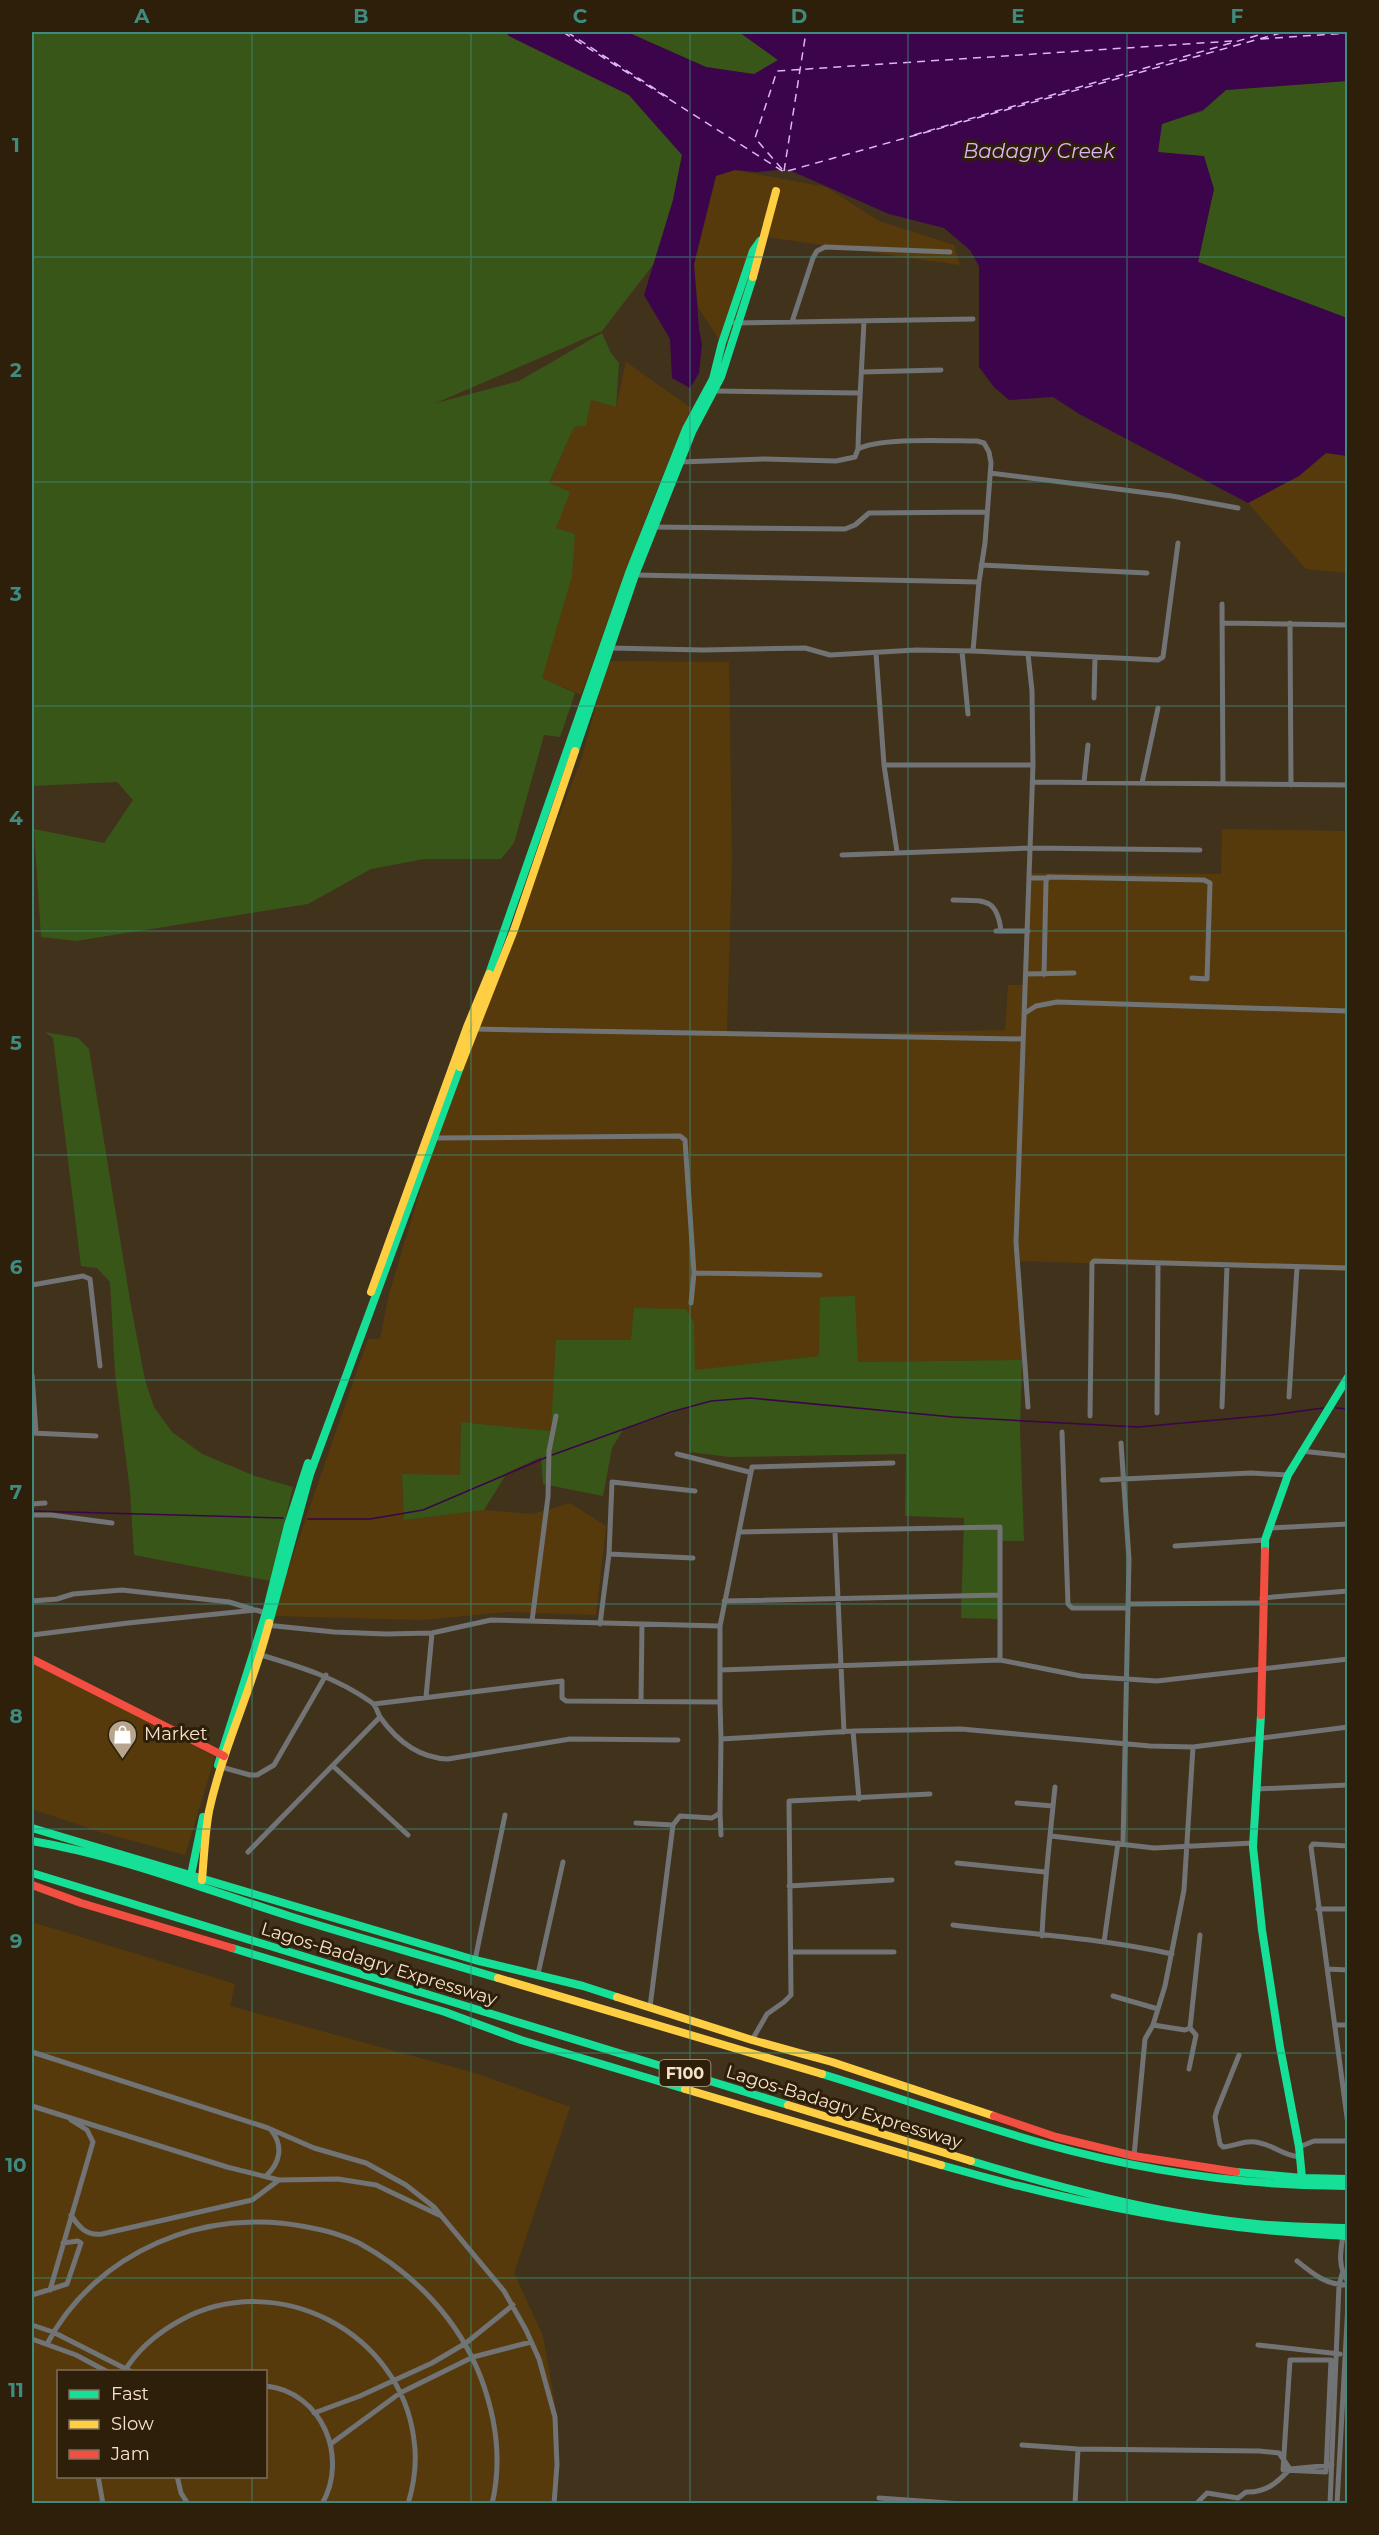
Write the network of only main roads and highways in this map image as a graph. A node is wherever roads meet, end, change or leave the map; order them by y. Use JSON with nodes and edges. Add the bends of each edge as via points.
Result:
{"nodes":[{"id":1,"x":776,"y":191,"type":"dead end"},
{"id":2,"x":732,"y":323,"type":"junction"},
{"id":3,"x":651,"y":527,"type":"junction"},
{"id":4,"x":608,"y":647,"type":"junction"},
{"id":5,"x":471,"y":1028,"type":"junction"},
{"id":6,"x":1347,"y":1377,"type":"edge"},
{"id":7,"x":266,"y":1625,"type":"junction"},
{"id":8,"x":32,"y":1659,"type":"edge"},
{"id":9,"x":223,"y":1756,"type":"junction"},
{"id":10,"x":220,"y":1767,"type":"junction"},
{"id":11,"x":32,"y":1828,"type":"edge"},
{"id":12,"x":32,"y":1841,"type":"edge"},
{"id":13,"x":32,"y":1873,"type":"edge"},
{"id":14,"x":191,"y":1875,"type":"junction"},
{"id":15,"x":202,"y":1880,"type":"junction"},
{"id":16,"x":32,"y":1885,"type":"edge"},
{"id":17,"x":1302,"y":2178,"type":"junction"},
{"id":18,"x":1347,"y":2179,"type":"edge"},
{"id":19,"x":1345,"y":2186,"type":"edge"},
{"id":20,"x":1346,"y":2233,"type":"edge"}],
"edges":[{"from":1,"to":2,"type":"main road","via":[[757,264]]},
{"from":2,"to":3,"type":"main road","via":[[713,379],[686,429]]},
{"from":2,"to":3,"type":"main road","via":[[715,391],[692,432]]},
{"from":3,"to":4,"type":"main road"},
{"from":3,"to":4,"type":"main road"},
{"from":4,"to":5,"type":"main road"},
{"from":5,"to":7,"type":"main road","via":[[310,1474]]},
{"from":5,"to":7,"type":"main road","via":[[300,1485]]},
{"from":6,"to":17,"type":"main road","via":[[1288,1475],[1265,1540],[1253,1843],[1262,1930]]},
{"from":7,"to":9,"type":"main road"},
{"from":8,"to":9,"type":"main road"},
{"from":9,"to":10,"type":"main road"},
{"from":10,"to":14,"type":"main road","via":[[205,1809]]},
{"from":10,"to":15,"type":"main road","via":[[206,1827]]},
{"from":11,"to":14,"type":"main road"},
{"from":12,"to":19,"type":"main road","name":"Lagos-Badagry Expressway","number":"F100","via":[[174,1877],[290,1916],[1046,2144],[1143,2166],[1215,2177],[1296,2186]]},
{"from":13,"to":20,"type":"main road","name":"Lagos-Badagry Expressway","number":"F100","via":[[1040,2182],[1207,2217]]},
{"from":14,"to":15,"type":"main road","name":"Lagos-Badagry Expressway"},
{"from":15,"to":17,"type":"main road","name":"Lagos-Badagry Expressway","via":[[650,2007],[832,2062],[1056,2137],[1134,2156]]},
{"from":16,"to":20,"type":"main road","name":"Lagos-Badagry Expressway","via":[[446,2012],[521,2040],[955,2170],[1162,2216],[1236,2227]]},
{"from":17,"to":18,"type":"main road","name":"Lagos-Badagry Expressway"}]}
